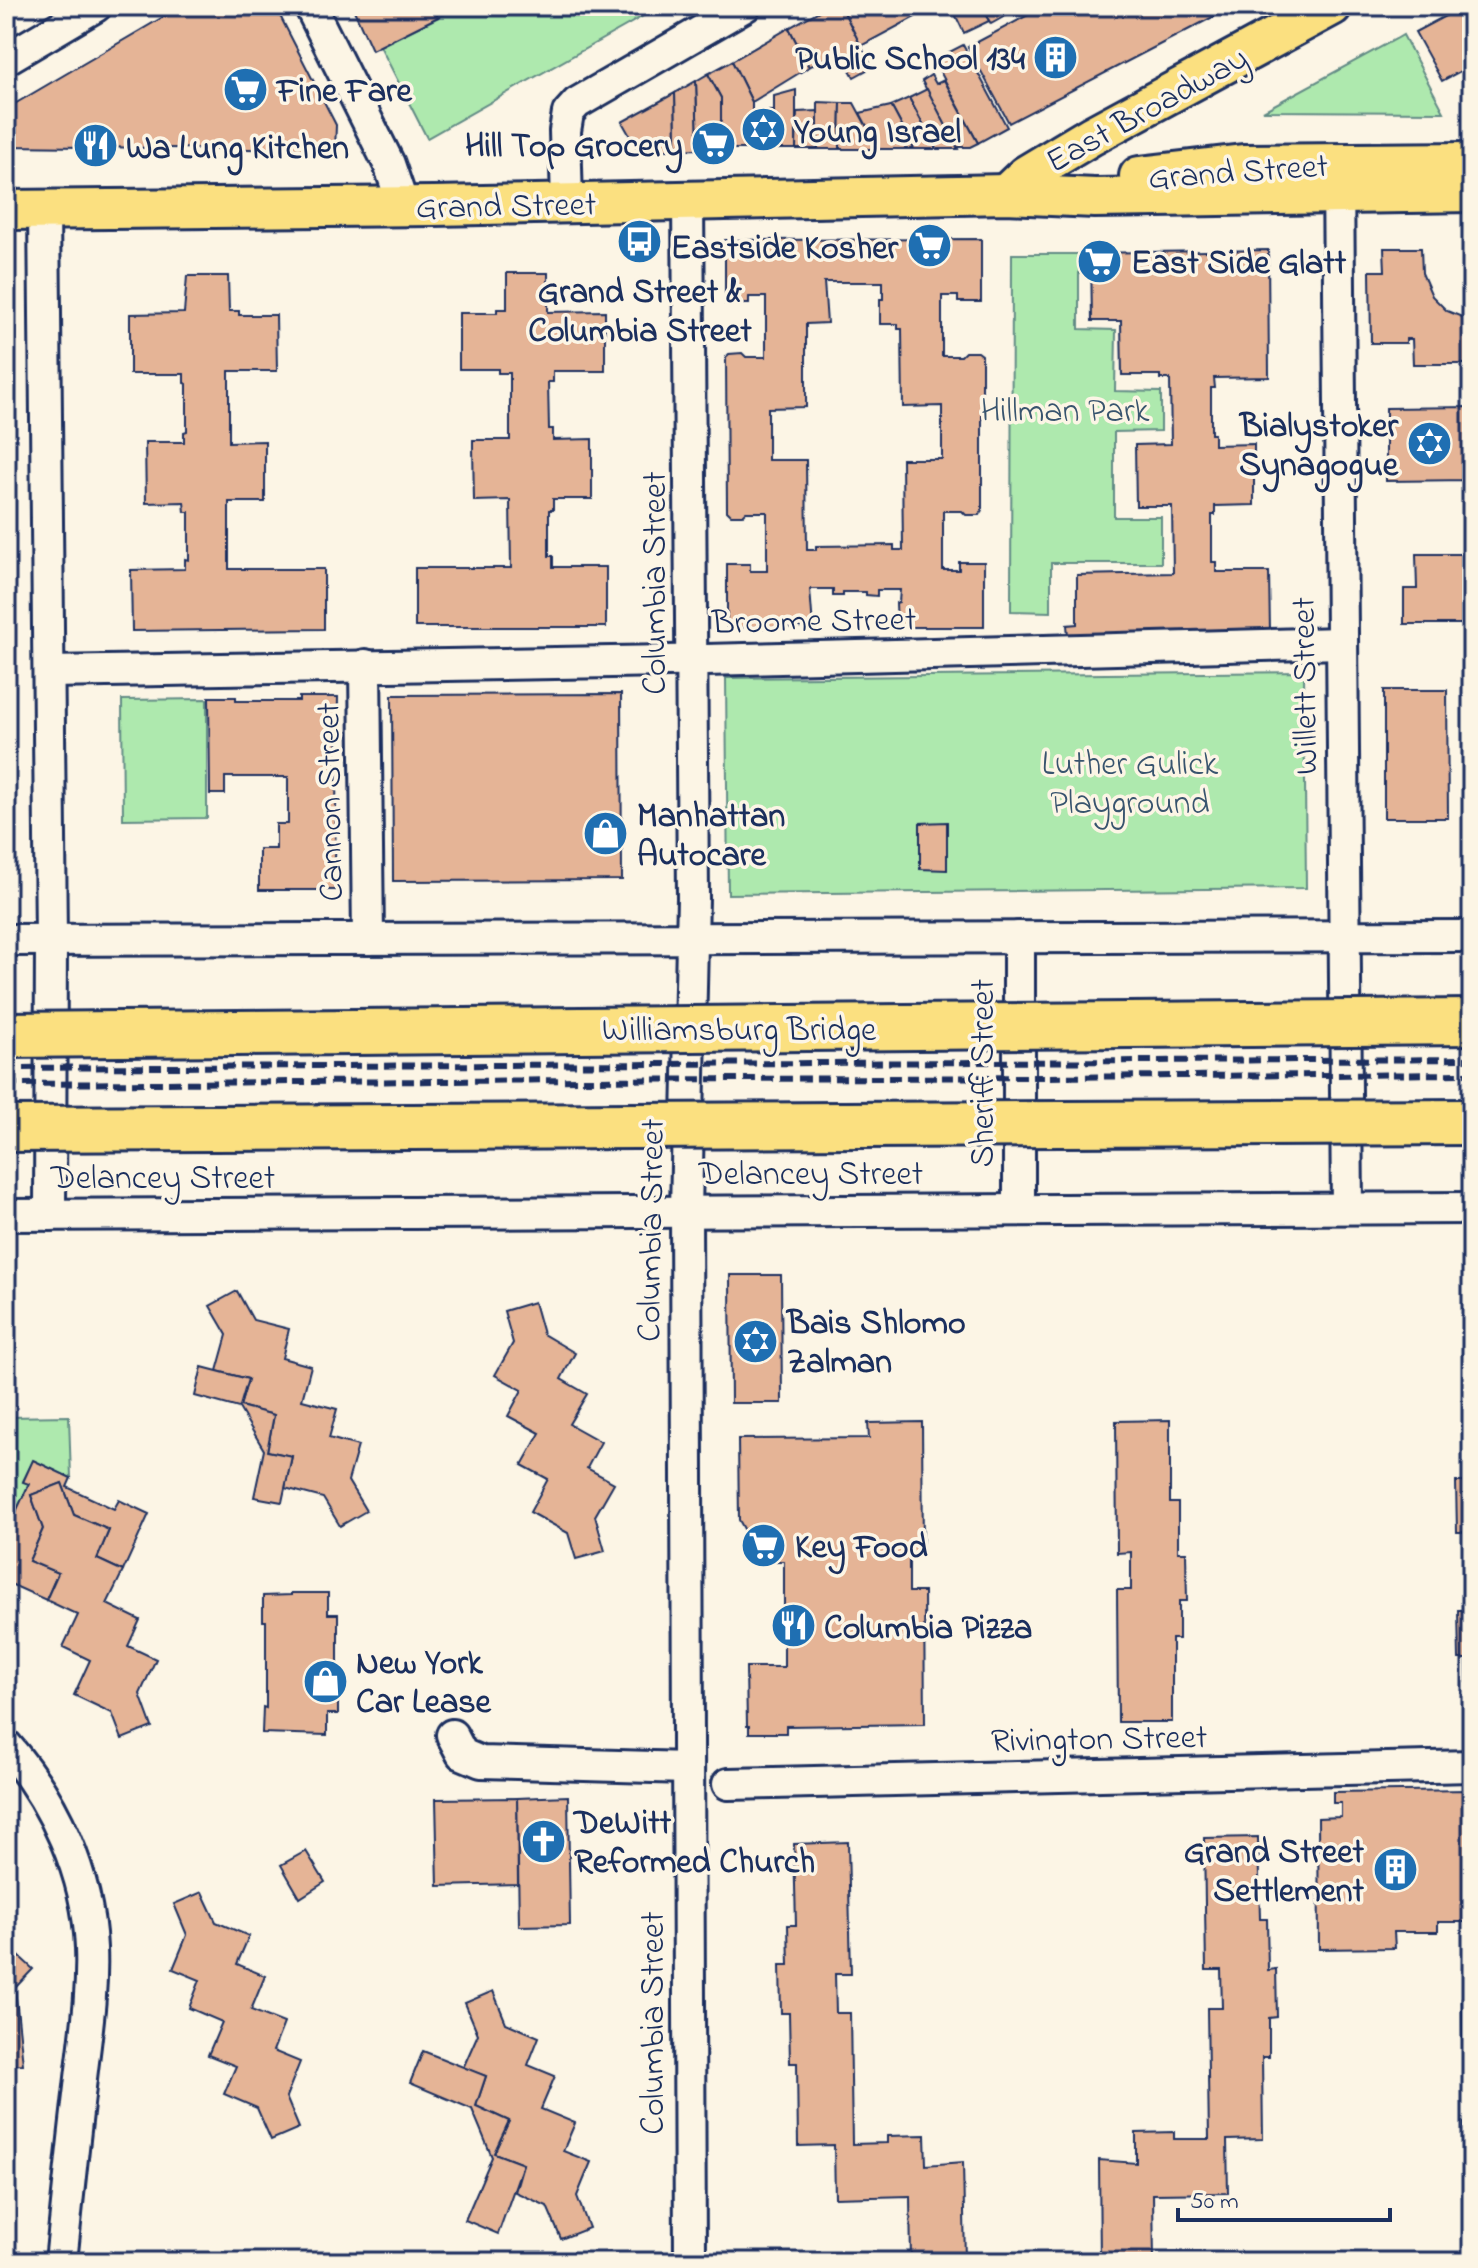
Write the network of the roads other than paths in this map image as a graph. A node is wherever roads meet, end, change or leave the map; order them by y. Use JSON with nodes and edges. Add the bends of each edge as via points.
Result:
{"nodes":[{"id":1,"x":96,"y":6,"type":"edge"},
{"id":2,"x":310,"y":6,"type":"edge"},
{"id":3,"x":745,"y":6,"type":"edge"},
{"id":4,"x":1332,"y":6,"type":"edge"},
{"id":5,"x":6,"y":59,"type":"edge"},
{"id":6,"x":1472,"y":162,"type":"edge"},
{"id":7,"x":1338,"y":179,"type":"junction"},
{"id":8,"x":1472,"y":192,"type":"edge"},
{"id":9,"x":1006,"y":194,"type":"junction"},
{"id":10,"x":688,"y":199,"type":"junction"},
{"id":11,"x":567,"y":203,"type":"junction"},
{"id":12,"x":403,"y":205,"type":"junction"},
{"id":13,"x":44,"y":209,"type":"junction"},
{"id":14,"x":6,"y":210,"type":"edge"},
{"id":15,"x":1341,"y":643,"type":"junction"},
{"id":16,"x":691,"y":660,"type":"junction"},
{"id":17,"x":365,"y":665,"type":"junction"},
{"id":18,"x":49,"y":672,"type":"junction"},
{"id":19,"x":1344,"y":936,"type":"junction"},
{"id":20,"x":1472,"y":936,"type":"edge"},
{"id":21,"x":1019,"y":937,"type":"junction"},
{"id":22,"x":693,"y":938,"type":"junction"},
{"id":23,"x":368,"y":939,"type":"junction"},
{"id":24,"x":6,"y":940,"type":"edge"},
{"id":25,"x":51,"y":940,"type":"junction"},
{"id":26,"x":1472,"y":1022,"type":"edge"},
{"id":27,"x":6,"y":1035,"type":"edge"},
{"id":28,"x":1472,"y":1122,"type":"edge"},
{"id":29,"x":6,"y":1129,"type":"edge"},
{"id":30,"x":1347,"y":1208,"type":"junction"},
{"id":31,"x":1472,"y":1208,"type":"edge"},
{"id":32,"x":686,"y":1210,"type":"junction"},
{"id":33,"x":1019,"y":1210,"type":"junction"},
{"id":34,"x":6,"y":1215,"type":"edge"},
{"id":35,"x":50,"y":1215,"type":"junction"},
{"id":36,"x":452,"y":1735,"type":"dead end"},
{"id":37,"x":6,"y":1745,"type":"edge"},
{"id":38,"x":1472,"y":1766,"type":"edge"},
{"id":39,"x":687,"y":1768,"type":"junction"},
{"id":40,"x":728,"y":1784,"type":"dead end"},
{"id":41,"x":61,"y":2262,"type":"edge"},
{"id":42,"x":690,"y":2262,"type":"edge"}],
"edges":[{"from":1,"to":5,"type":"street"},
{"from":2,"to":12,"type":"street","via":[[389,164]]},
{"from":3,"to":11,"type":"street","via":[[577,103],[568,113],[565,131]]},
{"from":4,"to":9,"type":"main road","name":"East Broadway","via":[[1091,136],[1026,175]]},
{"from":6,"to":7,"type":"main road","name":"Grand Street"},
{"from":7,"to":8,"type":"main road","name":"Grand Street"},
{"from":7,"to":9,"type":"main road","name":"Grand Street","via":[[1095,198]]},
{"from":7,"to":15,"type":"street","name":"Willett Street"},
{"from":9,"to":10,"type":"main road","name":"Grand Street"},
{"from":10,"to":11,"type":"main road","name":"Grand Street"},
{"from":10,"to":16,"type":"street","name":"Columbia Street"},
{"from":11,"to":12,"type":"main road","name":"Grand Street"},
{"from":12,"to":13,"type":"main road","name":"Grand Street"},
{"from":13,"to":14,"type":"main road","name":"Grand Street"},
{"from":13,"to":18,"type":"street"},
{"from":15,"to":16,"type":"street","name":"Broome Street"},
{"from":15,"to":19,"type":"street","name":"Willett Street"},
{"from":16,"to":17,"type":"street","name":"Broome Street"},
{"from":16,"to":22,"type":"street","name":"Columbia Street"},
{"from":17,"to":18,"type":"street","name":"Broome Street"},
{"from":17,"to":23,"type":"street","name":"Cannon Street"},
{"from":18,"to":25,"type":"street"},
{"from":19,"to":20,"type":"street"},
{"from":19,"to":21,"type":"street"},
{"from":19,"to":30,"type":"street","name":"Willett Street"},
{"from":21,"to":22,"type":"street"},
{"from":21,"to":33,"type":"street","name":"Sheriff Street"},
{"from":22,"to":23,"type":"street"},
{"from":22,"to":32,"type":"street","name":"Columbia Street"},
{"from":23,"to":25,"type":"street"},
{"from":24,"to":25,"type":"street"},
{"from":25,"to":35,"type":"street"},
{"from":26,"to":27,"type":"highway","name":"Williamsburg Bridge","bridge":true},
{"from":28,"to":29,"type":"highway","bridge":true},
{"from":30,"to":31,"type":"street","name":"Delancey Street"},
{"from":30,"to":33,"type":"street","name":"Delancey Street"},
{"from":32,"to":33,"type":"street","name":"Delancey Street"},
{"from":32,"to":35,"type":"street","name":"Delancey Street"},
{"from":32,"to":39,"type":"street","name":"Columbia Street"},
{"from":34,"to":35,"type":"street","name":"Delancey Street"},
{"from":36,"to":39,"type":"street","via":[[462,1754],[481,1762]]},
{"from":37,"to":41,"type":"street","via":[[46,1799],[67,1842],[91,1946],[91,1995]]},
{"from":38,"to":40,"type":"street","name":"Rivington Street"},
{"from":39,"to":42,"type":"street","name":"Columbia Street"}]}
